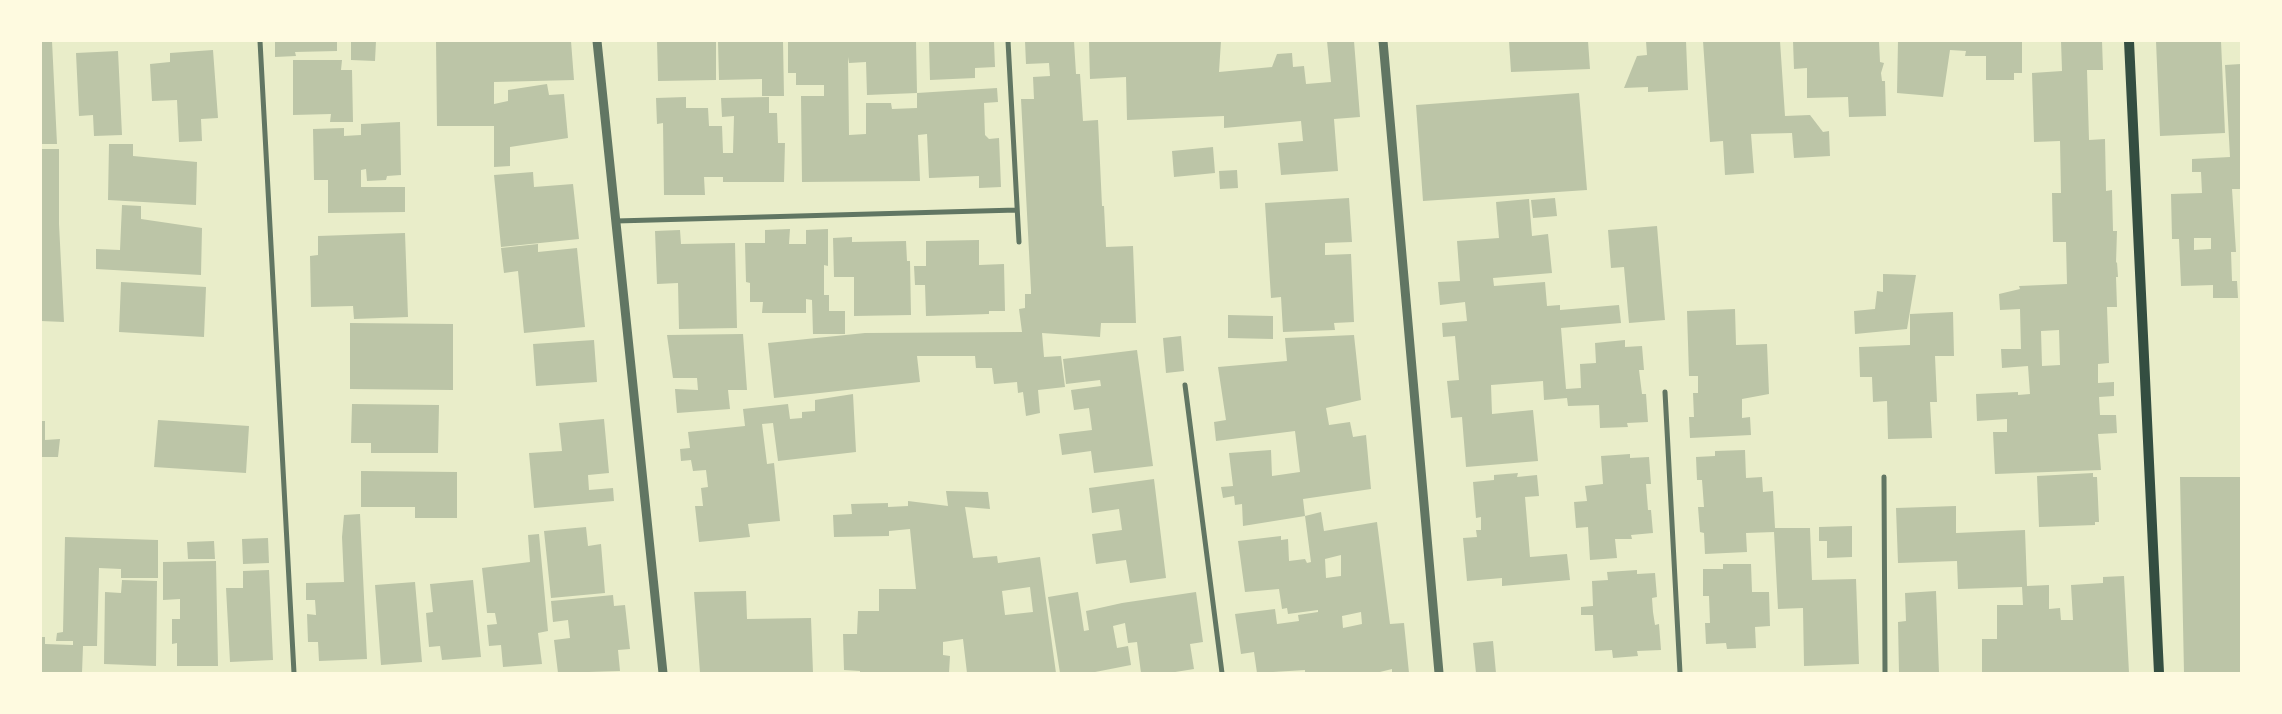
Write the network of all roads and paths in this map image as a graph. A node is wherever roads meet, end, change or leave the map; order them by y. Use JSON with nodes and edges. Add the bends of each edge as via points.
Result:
{"nodes":[{"id":1,"x":260,"y":41,"type":"edge"},
{"id":2,"x":597,"y":41,"type":"edge"},
{"id":3,"x":1008,"y":41,"type":"edge"},
{"id":4,"x":1383,"y":41,"type":"edge"},
{"id":5,"x":2129,"y":41,"type":"edge"},
{"id":6,"x":1017,"y":210,"type":"junction"},
{"id":7,"x":616,"y":221,"type":"junction"},
{"id":8,"x":1019,"y":242,"type":"dead end"},
{"id":9,"x":1185,"y":385,"type":"dead end"},
{"id":10,"x":1665,"y":392,"type":"dead end"},
{"id":11,"x":1884,"y":477,"type":"dead end"},
{"id":12,"x":294,"y":673,"type":"edge"},
{"id":13,"x":663,"y":673,"type":"edge"},
{"id":14,"x":1222,"y":673,"type":"edge"},
{"id":15,"x":1438,"y":673,"type":"edge"},
{"id":16,"x":1680,"y":673,"type":"edge"},
{"id":17,"x":1885,"y":673,"type":"edge"},
{"id":18,"x":2159,"y":673,"type":"edge"}],
"edges":[{"from":1,"to":12,"type":"street"},
{"from":2,"to":7,"type":"street"},
{"from":3,"to":6,"type":"street"},
{"from":4,"to":15,"type":"street"},
{"from":5,"to":18,"type":"main road"},
{"from":6,"to":7,"type":"street"},
{"from":6,"to":8,"type":"street"},
{"from":7,"to":13,"type":"street"},
{"from":9,"to":14,"type":"street"},
{"from":10,"to":16,"type":"street"},
{"from":11,"to":17,"type":"street"}]}
